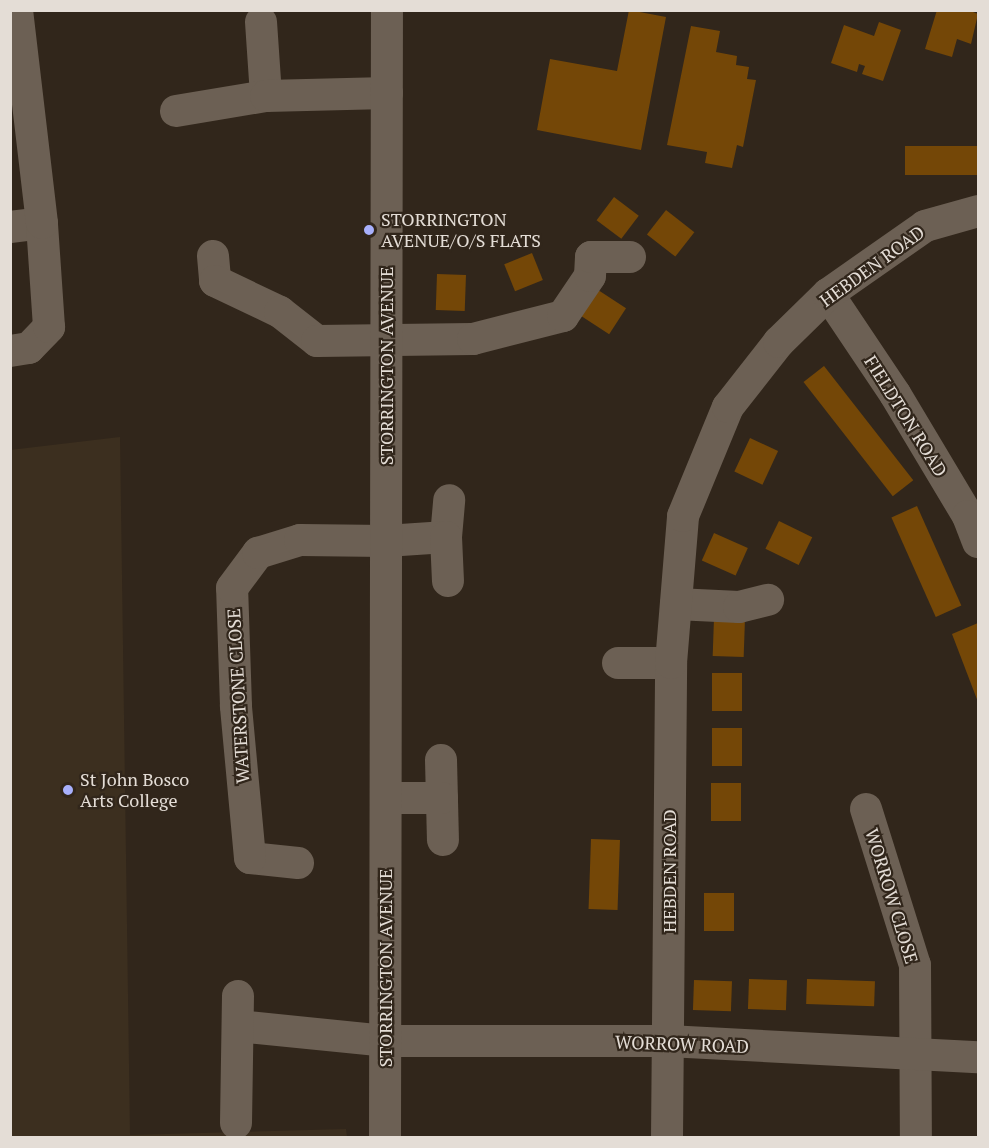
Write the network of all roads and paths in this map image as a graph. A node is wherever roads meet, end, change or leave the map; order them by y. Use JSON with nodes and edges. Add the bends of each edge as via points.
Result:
{"nodes":[{"id":1,"x":17,"y":10,"type":"edge"},
{"id":2,"x":387,"y":10,"type":"edge"},
{"id":3,"x":261,"y":22,"type":"dead end"},
{"id":4,"x":387,"y":93,"type":"junction"},
{"id":5,"x":266,"y":96,"type":"junction"},
{"id":6,"x":176,"y":111,"type":"dead end"},
{"id":7,"x":978,"y":211,"type":"edge"},
{"id":8,"x":42,"y":224,"type":"junction"},
{"id":9,"x":10,"y":227,"type":"edge"},
{"id":10,"x":213,"y":256,"type":"dead end"},
{"id":11,"x":630,"y":257,"type":"dead end"},
{"id":12,"x":828,"y":294,"type":"junction"},
{"id":13,"x":386,"y":341,"type":"junction"},
{"id":14,"x":10,"y":351,"type":"edge"},
{"id":15,"x":449,"y":500,"type":"dead end"},
{"id":16,"x":446,"y":537,"type":"junction"},
{"id":17,"x":386,"y":541,"type":"junction"},
{"id":18,"x":978,"y":542,"type":"edge"},
{"id":19,"x":448,"y":581,"type":"dead end"},
{"id":20,"x":768,"y":600,"type":"dead end"},
{"id":21,"x":676,"y":604,"type":"junction"},
{"id":22,"x":671,"y":663,"type":"junction"},
{"id":23,"x":618,"y":664,"type":"dead end"},
{"id":24,"x":441,"y":760,"type":"dead end"},
{"id":25,"x":386,"y":798,"type":"junction"},
{"id":26,"x":442,"y":798,"type":"junction"},
{"id":27,"x":866,"y":809,"type":"dead end"},
{"id":28,"x":443,"y":840,"type":"dead end"},
{"id":29,"x":298,"y":862,"type":"dead end"},
{"id":30,"x":238,"y":996,"type":"dead end"},
{"id":31,"x":237,"y":1026,"type":"junction"},
{"id":32,"x":385,"y":1041,"type":"junction"},
{"id":33,"x":668,"y":1041,"type":"junction"},
{"id":34,"x":915,"y":1055,"type":"junction"},
{"id":35,"x":978,"y":1057,"type":"edge"},
{"id":36,"x":236,"y":1123,"type":"dead end"},
{"id":37,"x":385,"y":1137,"type":"edge"},
{"id":38,"x":667,"y":1137,"type":"edge"},
{"id":39,"x":916,"y":1137,"type":"edge"}],
"edges":[{"from":1,"to":8,"type":"street"},
{"from":2,"to":4,"type":"street","name":"STORRINGTON AVENUE"},
{"from":3,"to":5,"type":"street"},
{"from":4,"to":5,"type":"street"},
{"from":4,"to":13,"type":"street","name":"STORRINGTON AVENUE"},
{"from":5,"to":6,"type":"street"},
{"from":7,"to":12,"type":"street","name":"HEBDEN ROAD","via":[[926,226]]},
{"from":8,"to":9,"type":"street"},
{"from":8,"to":14,"type":"street","via":[[49,327],[29,348]]},
{"from":10,"to":13,"type":"street","via":[[215,281],[280,312],[317,341]]},
{"from":11,"to":13,"type":"street","via":[[591,257],[590,276],[563,316],[473,339]]},
{"from":12,"to":18,"type":"street","name":"FIELDTON ROAD","via":[[895,394],[968,516]]},
{"from":12,"to":21,"type":"street","name":"HEBDEN ROAD","via":[[779,342],[728,406],[683,516]]},
{"from":13,"to":17,"type":"street","name":"STORRINGTON AVENUE"},
{"from":15,"to":16,"type":"street"},
{"from":16,"to":17,"type":"street"},
{"from":16,"to":19,"type":"street"},
{"from":17,"to":25,"type":"street","name":"STORRINGTON AVENUE"},
{"from":17,"to":29,"type":"street","name":"WATERSTONE CLOSE","via":[[300,540],[258,553],[232,588],[236,706],[250,858]]},
{"from":20,"to":21,"type":"street","via":[[739,607]]},
{"from":21,"to":22,"type":"street","name":"HEBDEN ROAD"},
{"from":22,"to":23,"type":"street"},
{"from":22,"to":33,"type":"street","name":"HEBDEN ROAD"},
{"from":24,"to":26,"type":"street"},
{"from":25,"to":26,"type":"street"},
{"from":25,"to":32,"type":"street","name":"STORRINGTON AVENUE"},
{"from":26,"to":28,"type":"street"},
{"from":27,"to":34,"type":"street","name":"WORROW CLOSE","via":[[915,965]]},
{"from":30,"to":31,"type":"street"},
{"from":31,"to":32,"type":"street","name":"WORROW ROAD"},
{"from":31,"to":36,"type":"street"},
{"from":32,"to":33,"type":"street","name":"WORROW ROAD"},
{"from":32,"to":37,"type":"street","name":"STORRINGTON AVENUE"},
{"from":33,"to":34,"type":"street","name":"WORROW ROAD"},
{"from":33,"to":38,"type":"street","name":"HEBDEN ROAD"},
{"from":34,"to":35,"type":"street","name":"WORROW ROAD"},
{"from":34,"to":39,"type":"street","name":"WORROW CLOSE"}]}
